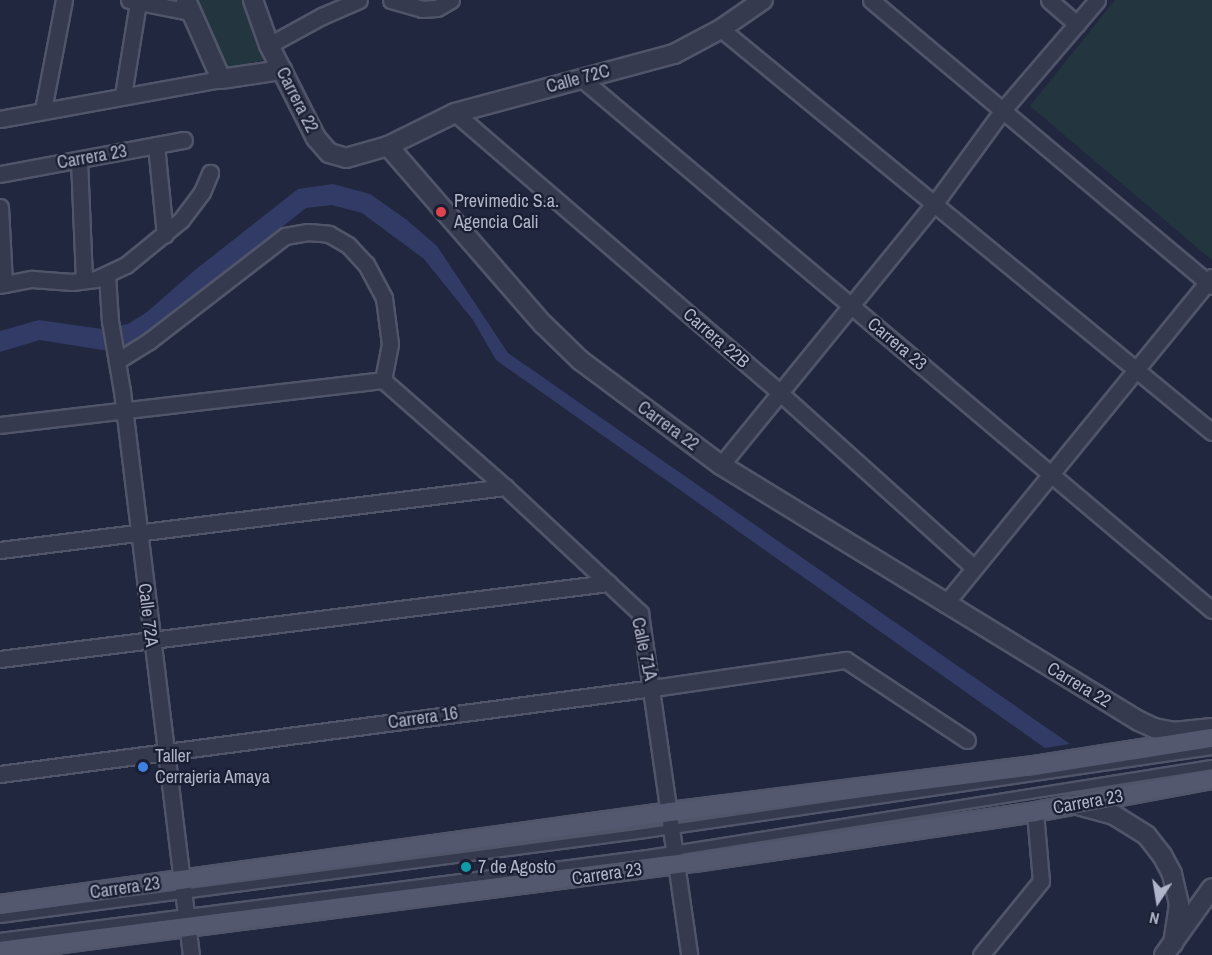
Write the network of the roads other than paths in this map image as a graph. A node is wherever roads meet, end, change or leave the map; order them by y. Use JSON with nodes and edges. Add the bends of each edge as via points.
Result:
{"nodes":[{"id":1,"x":64,"y":0,"type":"edge"},
{"id":2,"x":253,"y":0,"type":"edge"},
{"id":3,"x":359,"y":0,"type":"edge"},
{"id":4,"x":390,"y":0,"type":"edge"},
{"id":5,"x":452,"y":0,"type":"edge"},
{"id":6,"x":763,"y":0,"type":"edge"},
{"id":7,"x":871,"y":0,"type":"edge"},
{"id":8,"x":1049,"y":0,"type":"edge"},
{"id":9,"x":1097,"y":0,"type":"edge"},
{"id":10,"x":133,"y":1,"type":"edge"},
{"id":11,"x":189,"y":6,"type":"edge"},
{"id":12,"x":1077,"y":24,"type":"junction"},
{"id":13,"x":721,"y":29,"type":"junction"},
{"id":14,"x":269,"y":45,"type":"junction"},
{"id":15,"x":282,"y":70,"type":"junction"},
{"id":16,"x":221,"y":79,"type":"junction"},
{"id":17,"x":582,"y":79,"type":"junction"},
{"id":18,"x":123,"y":95,"type":"junction"},
{"id":19,"x":43,"y":110,"type":"junction"},
{"id":20,"x":1002,"y":111,"type":"junction"},
{"id":21,"x":455,"y":113,"type":"junction"},
{"id":22,"x":0,"y":119,"type":"edge"},
{"id":23,"x":184,"y":140,"type":"dead end"},
{"id":24,"x":156,"y":146,"type":"junction"},
{"id":25,"x":388,"y":146,"type":"junction"},
{"id":26,"x":79,"y":160,"type":"junction"},
{"id":27,"x":210,"y":173,"type":"dead end"},
{"id":28,"x":0,"y":174,"type":"edge"},
{"id":29,"x":935,"y":203,"type":"junction"},
{"id":30,"x":0,"y":207,"type":"edge"},
{"id":31,"x":165,"y":234,"type":"junction"},
{"id":32,"x":107,"y":275,"type":"junction"},
{"id":33,"x":84,"y":280,"type":"junction"},
{"id":34,"x":1210,"y":282,"type":"edge"},
{"id":35,"x":2,"y":285,"type":"edge"},
{"id":36,"x":851,"y":306,"type":"junction"},
{"id":37,"x":117,"y":357,"type":"junction"},
{"id":38,"x":1134,"y":369,"type":"junction"},
{"id":39,"x":383,"y":380,"type":"junction"},
{"id":40,"x":780,"y":393,"type":"junction"},
{"id":41,"x":123,"y":411,"type":"junction"},
{"id":42,"x":0,"y":425,"type":"edge"},
{"id":43,"x":1212,"y":432,"type":"edge"},
{"id":44,"x":721,"y":465,"type":"junction"},
{"id":45,"x":1049,"y":473,"type":"junction"},
{"id":46,"x":505,"y":487,"type":"junction"},
{"id":47,"x":138,"y":531,"type":"junction"},
{"id":48,"x":0,"y":550,"type":"edge"},
{"id":49,"x":973,"y":567,"type":"junction"},
{"id":50,"x":608,"y":583,"type":"junction"},
{"id":51,"x":945,"y":604,"type":"junction"},
{"id":52,"x":1212,"y":610,"type":"edge"},
{"id":53,"x":151,"y":639,"type":"junction"},
{"id":54,"x":0,"y":659,"type":"edge"},
{"id":55,"x":653,"y":688,"type":"junction"},
{"id":56,"x":1212,"y":728,"type":"edge"},
{"id":57,"x":1212,"y":738,"type":"edge"},
{"id":58,"x":967,"y":740,"type":"dead end"},
{"id":59,"x":1212,"y":750,"type":"edge"},
{"id":60,"x":166,"y":752,"type":"junction"},
{"id":61,"x":1212,"y":765,"type":"edge"},
{"id":62,"x":0,"y":774,"type":"edge"},
{"id":63,"x":1212,"y":779,"type":"edge"},
{"id":64,"x":1074,"y":804,"type":"junction"},
{"id":65,"x":1035,"y":812,"type":"junction"},
{"id":66,"x":671,"y":820,"type":"junction"},
{"id":67,"x":676,"y":858,"type":"junction"},
{"id":68,"x":183,"y":887,"type":"junction"},
{"id":69,"x":1212,"y":888,"type":"edge"},
{"id":70,"x":1212,"y":901,"type":"edge"},
{"id":71,"x":0,"y":905,"type":"edge"},
{"id":72,"x":0,"y":918,"type":"edge"},
{"id":73,"x":1190,"y":920,"type":"junction"},
{"id":74,"x":187,"y":921,"type":"junction"},
{"id":75,"x":0,"y":938,"type":"edge"},
{"id":76,"x":1168,"y":950,"type":"edge"},
{"id":77,"x":0,"y":951,"type":"edge"},
{"id":78,"x":982,"y":954,"type":"edge"},
{"id":79,"x":191,"y":955,"type":"edge"},
{"id":80,"x":688,"y":955,"type":"edge"},
{"id":81,"x":966,"y":955,"type":"edge"}],
"edges":[{"from":1,"to":19,"type":"street"},
{"from":2,"to":14,"type":"street","name":"Carrera 22"},
{"from":3,"to":14,"type":"street"},
{"from":4,"to":5,"type":"street","via":[[422,9],[437,8]]},
{"from":6,"to":13,"type":"street","name":"Calle 72C"},
{"from":7,"to":20,"type":"street"},
{"from":8,"to":12,"type":"street"},
{"from":9,"to":12,"type":"street"},
{"from":10,"to":11,"type":"street"},
{"from":10,"to":18,"type":"street"},
{"from":11,"to":16,"type":"street"},
{"from":12,"to":20,"type":"street"},
{"from":13,"to":17,"type":"street","name":"Calle 72C","via":[[674,54]]},
{"from":13,"to":29,"type":"street"},
{"from":14,"to":15,"type":"street","name":"Carrera 22"},
{"from":15,"to":16,"type":"street"},
{"from":15,"to":25,"type":"street","name":"Carrera 22","via":[[316,138],[329,153],[346,158]]},
{"from":16,"to":18,"type":"street"},
{"from":17,"to":21,"type":"street","name":"Calle 72C"},
{"from":17,"to":36,"type":"street","name":"Carrera 23"},
{"from":18,"to":19,"type":"street"},
{"from":19,"to":22,"type":"street"},
{"from":20,"to":29,"type":"street"},
{"from":20,"to":34,"type":"street"},
{"from":21,"to":25,"type":"street","name":"Calle 72C"},
{"from":21,"to":40,"type":"street","name":"Carrera 22B"},
{"from":23,"to":24,"type":"street","name":"Carrera 23"},
{"from":24,"to":26,"type":"street","name":"Carrera 23"},
{"from":24,"to":31,"type":"street"},
{"from":25,"to":44,"type":"street","name":"Carrera 22","via":[[543,324],[580,360]]},
{"from":26,"to":28,"type":"street","name":"Carrera 23"},
{"from":26,"to":33,"type":"street"},
{"from":27,"to":31,"type":"street","via":[[192,206]]},
{"from":29,"to":36,"type":"street"},
{"from":29,"to":38,"type":"street"},
{"from":30,"to":35,"type":"street"},
{"from":31,"to":32,"type":"street"},
{"from":32,"to":33,"type":"street"},
{"from":32,"to":37,"type":"street","name":"Calle 72A"},
{"from":33,"to":35,"type":"street","via":[[32,279]]},
{"from":34,"to":38,"type":"street"},
{"from":36,"to":40,"type":"street"},
{"from":36,"to":45,"type":"street","name":"Carrera 23"},
{"from":37,"to":39,"type":"street","via":[[149,341],[285,236],[308,232],[329,234],[348,245],[366,264],[384,298],[390,344]]},
{"from":37,"to":41,"type":"street","name":"Calle 72A"},
{"from":38,"to":43,"type":"street"},
{"from":38,"to":45,"type":"street"},
{"from":39,"to":41,"type":"street"},
{"from":39,"to":46,"type":"street","name":"Calle 71A"},
{"from":40,"to":44,"type":"street"},
{"from":40,"to":49,"type":"street","name":"Carrera 22B"},
{"from":41,"to":42,"type":"street"},
{"from":41,"to":47,"type":"street","name":"Calle 72A"},
{"from":44,"to":51,"type":"street","name":"Carrera 22"},
{"from":45,"to":49,"type":"street"},
{"from":45,"to":52,"type":"street","name":"Carrera 23"},
{"from":46,"to":47,"type":"street"},
{"from":46,"to":50,"type":"street","name":"Calle 71A"},
{"from":47,"to":48,"type":"street"},
{"from":47,"to":53,"type":"street","name":"Calle 72A"},
{"from":49,"to":51,"type":"street"},
{"from":50,"to":53,"type":"street"},
{"from":50,"to":55,"type":"street","name":"Calle 71A","via":[[640,613]]},
{"from":51,"to":56,"type":"street","name":"Carrera 22","via":[[1154,728],[1174,732]]},
{"from":53,"to":54,"type":"street"},
{"from":53,"to":60,"type":"street","name":"Calle 72A"},
{"from":55,"to":58,"type":"street","name":"Carrera 16","via":[[846,660]]},
{"from":55,"to":60,"type":"street","name":"Carrera 16"},
{"from":55,"to":66,"type":"street","name":"Calle 71A"},
{"from":57,"to":66,"type":"main road","name":"Carrera 23"},
{"from":59,"to":66,"type":"lane"},
{"from":60,"to":62,"type":"street","name":"Carrera 16"},
{"from":60,"to":68,"type":"street","name":"Calle 72A"},
{"from":61,"to":67,"type":"lane"},
{"from":63,"to":64,"type":"main road","name":"Carrera 23"},
{"from":64,"to":65,"type":"main road","name":"Carrera 23"},
{"from":64,"to":76,"type":"street","via":[[1114,816],[1147,836],[1162,855],[1172,874],[1179,904]]},
{"from":65,"to":67,"type":"main road","name":"Carrera 23"},
{"from":65,"to":78,"type":"street","via":[[1041,881]]},
{"from":66,"to":67,"type":"street","name":"Calle 71A"},
{"from":66,"to":68,"type":"main road","name":"Carrera 23"},
{"from":67,"to":74,"type":"main road","name":"Carrera 23"},
{"from":67,"to":80,"type":"street","name":"Calle 71A"},
{"from":68,"to":71,"type":"main road","name":"Carrera 23"},
{"from":68,"to":72,"type":"lane"},
{"from":68,"to":74,"type":"street","name":"Calle 72A"},
{"from":69,"to":73,"type":"street"},
{"from":70,"to":73,"type":"street"},
{"from":73,"to":76,"type":"street"},
{"from":74,"to":75,"type":"lane"},
{"from":74,"to":77,"type":"main road","name":"Carrera 23"},
{"from":74,"to":79,"type":"street","name":"Calle 72A"},
{"from":78,"to":81,"type":"street"}]}
